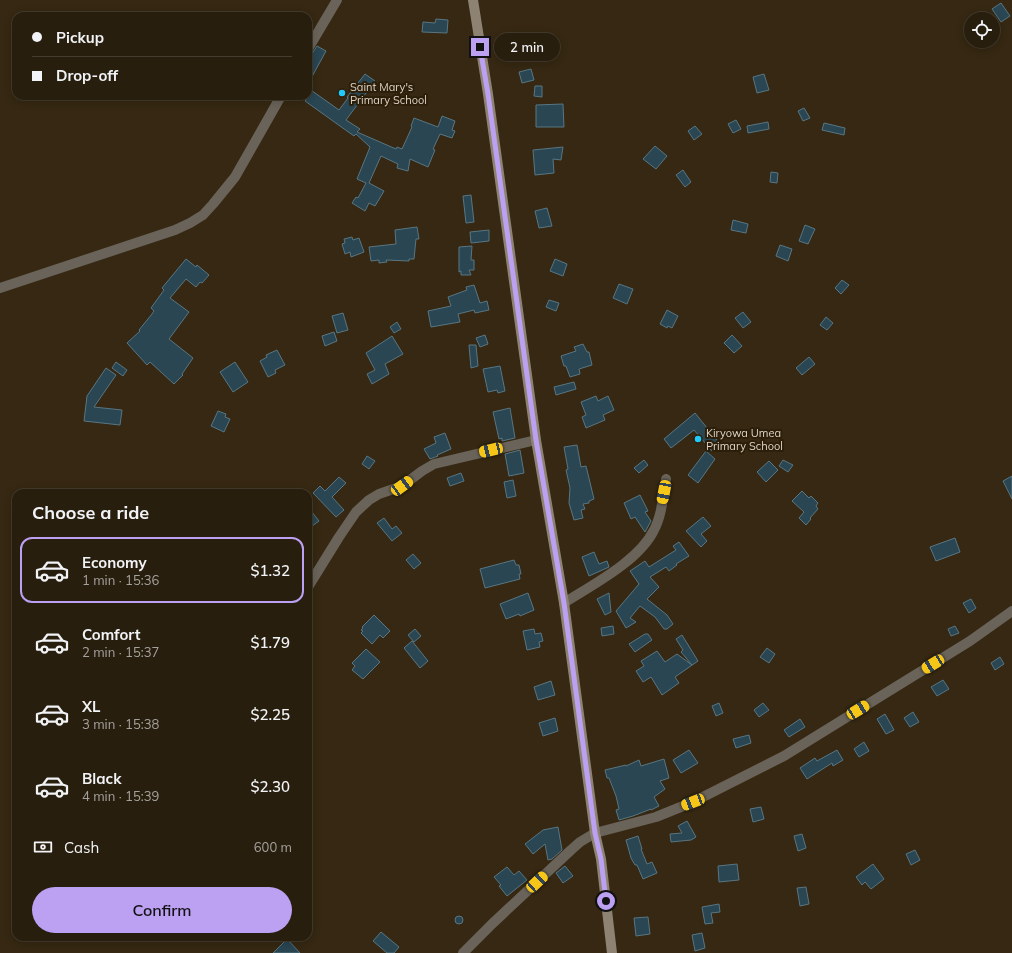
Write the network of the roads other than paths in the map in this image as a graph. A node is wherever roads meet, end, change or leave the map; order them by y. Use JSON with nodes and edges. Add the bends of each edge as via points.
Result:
{"nodes":[{"id":1,"x":337,"y":0,"type":"edge"},
{"id":2,"x":473,"y":0,"type":"edge"},
{"id":3,"x":312,"y":42,"type":"edge"},
{"id":4,"x":279,"y":100,"type":"edge"},
{"id":5,"x":0,"y":288,"type":"edge"},
{"id":6,"x":536,"y":440,"type":"junction"},
{"id":7,"x":666,"y":480,"type":"dead end"},
{"id":8,"x":312,"y":581,"type":"edge"},
{"id":9,"x":564,"y":603,"type":"junction"},
{"id":10,"x":1012,"y":611,"type":"edge"},
{"id":11,"x":595,"y":833,"type":"junction"},
{"id":12,"x":464,"y":953,"type":"edge"},
{"id":13,"x":612,"y":953,"type":"edge"}],
"edges":[{"from":1,"to":3,"type":"street"},
{"from":2,"to":6,"type":"main road"},
{"from":4,"to":5,"type":"street","via":[[235,177],[203,215],[175,230]]},
{"from":6,"to":8,"type":"street","via":[[434,464],[402,486],[368,500],[356,512]]},
{"from":6,"to":9,"type":"main road"},
{"from":7,"to":9,"type":"street","via":[[659,518],[647,542],[623,564]]},
{"from":9,"to":11,"type":"main road"},
{"from":10,"to":11,"type":"street","via":[[970,641],[784,756],[693,802],[656,817]]},
{"from":11,"to":12,"type":"street","via":[[580,842]]},
{"from":11,"to":13,"type":"main road","via":[[601,859]]}]}
